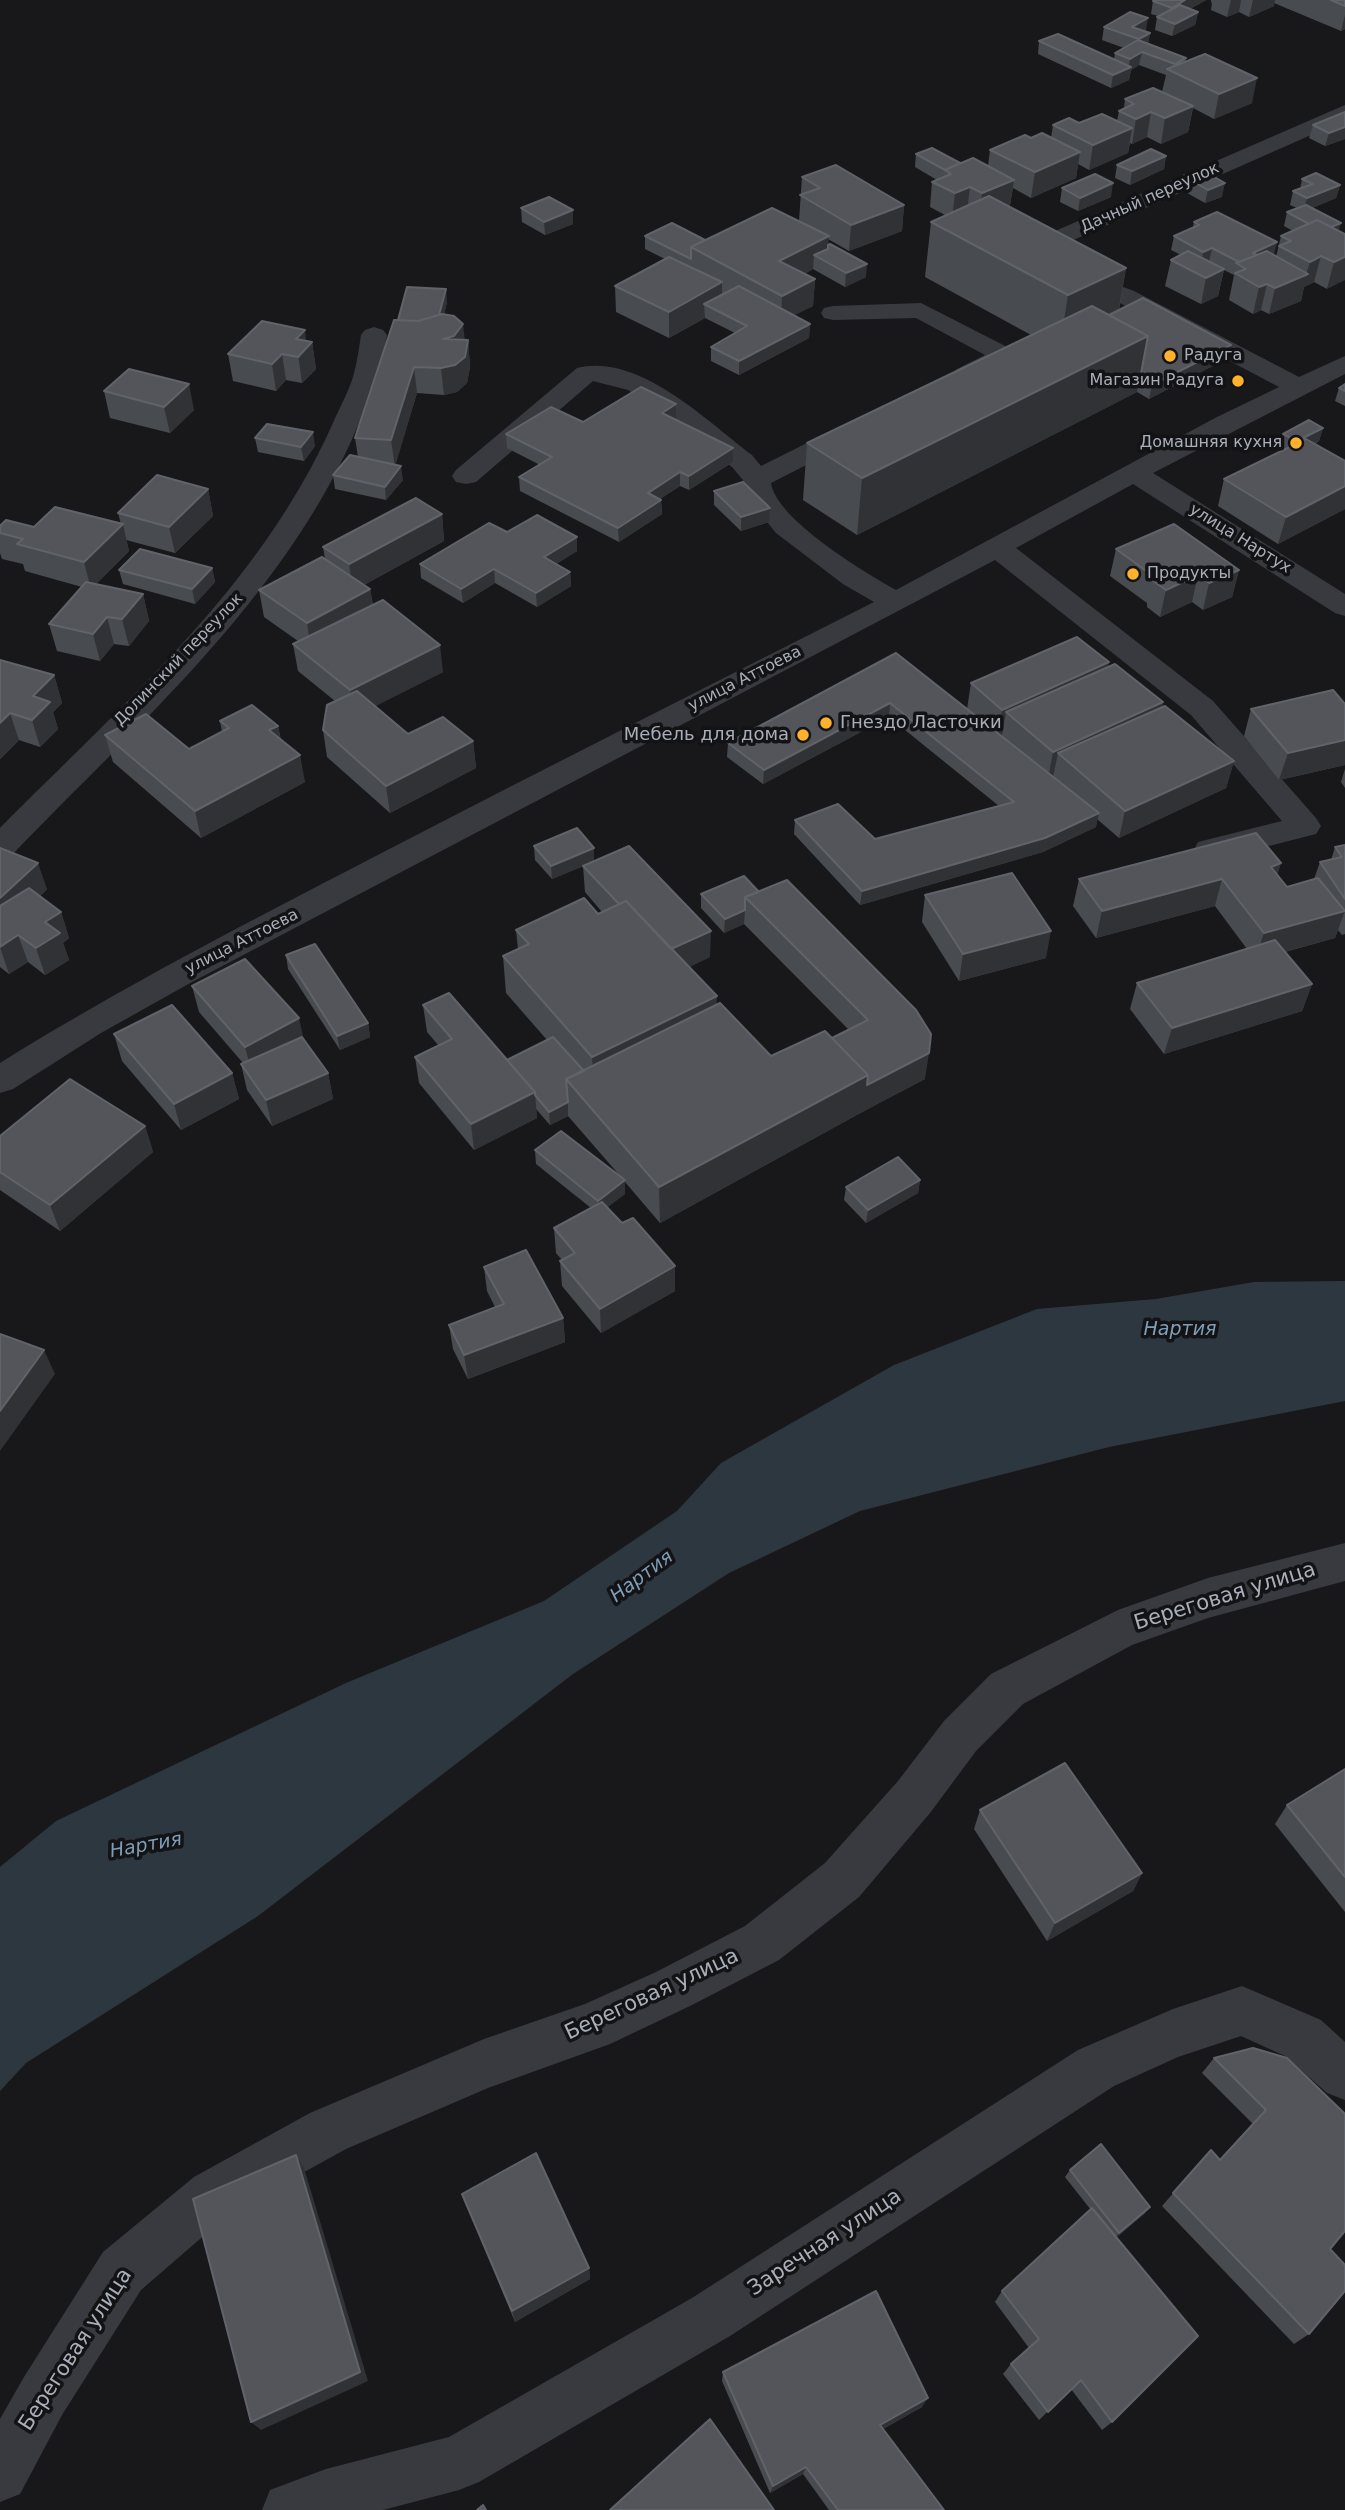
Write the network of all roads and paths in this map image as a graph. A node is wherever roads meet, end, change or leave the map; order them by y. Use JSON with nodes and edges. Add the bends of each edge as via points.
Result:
{"nodes":[{"id":1,"x":1345,"y":111,"type":"edge"},
{"id":2,"x":833,"y":313,"type":"dead end"},
{"id":3,"x":374,"y":335,"type":"dead end"},
{"id":4,"x":1345,"y":364,"type":"edge"},
{"id":5,"x":942,"y":386,"type":"edge"},
{"id":6,"x":1299,"y":387,"type":"junction"},
{"id":7,"x":868,"y":423,"type":"edge"},
{"id":8,"x":1134,"y":473,"type":"junction"},
{"id":9,"x":466,"y":476,"type":"dead end"},
{"id":10,"x":757,"y":479,"type":"junction"},
{"id":11,"x":997,"y":547,"type":"junction"},
{"id":12,"x":896,"y":603,"type":"junction"},
{"id":13,"x":1345,"y":607,"type":"edge"},
{"id":14,"x":0,"y":847,"type":"edge"},
{"id":15,"x":1176,"y":859,"type":"edge"},
{"id":16,"x":0,"y":1080,"type":"edge"},
{"id":17,"x":1345,"y":1562,"type":"edge"},
{"id":18,"x":1345,"y":2075,"type":"edge"},
{"id":19,"x":0,"y":2474,"type":"edge"},
{"id":20,"x":290,"y":2510,"type":"edge"}],
"edges":[{"from":1,"to":6,"type":"street","name":"Дачный переулок","via":[[1054,240],[1038,254],[1050,268],[1125,296]]},
{"from":2,"to":5,"type":"street","via":[[921,310],[1004,355]]},
{"from":3,"to":14,"type":"street","name":"Долинский переулок","via":[[366,377],[325,471],[245,592]]},
{"from":4,"to":6,"type":"street","name":"улица Аттоева"},
{"from":6,"to":8,"type":"street","name":"улица Аттоева"},
{"from":7,"to":10,"type":"street"},
{"from":8,"to":11,"type":"street","name":"улица Аттоева"},
{"from":8,"to":13,"type":"street","name":"улица Нартух"},
{"from":9,"to":10,"type":"street","via":[[586,373],[601,373],[660,397],[742,461]]},
{"from":10,"to":12,"type":"street","via":[[760,495],[786,527],[853,578]]},
{"from":11,"to":12,"type":"street","name":"улица Аттоева"},
{"from":11,"to":15,"type":"street","via":[[1202,708],[1305,826]]},
{"from":12,"to":16,"type":"street","name":"улица Аттоева","via":[[180,973]]},
{"from":17,"to":19,"type":"street","name":"Береговая улица","via":[[1208,1598],[1118,1630],[1007,1689],[960,1736],[842,1880],[762,1943],[592,2026],[484,2064],[328,2131],[212,2195],[122,2271]]},
{"from":18,"to":20,"type":"street","name":"Заречная улица","via":[[1303,2038],[1242,2011],[1173,2034],[1096,2068],[711,2318],[459,2462]]}]}
